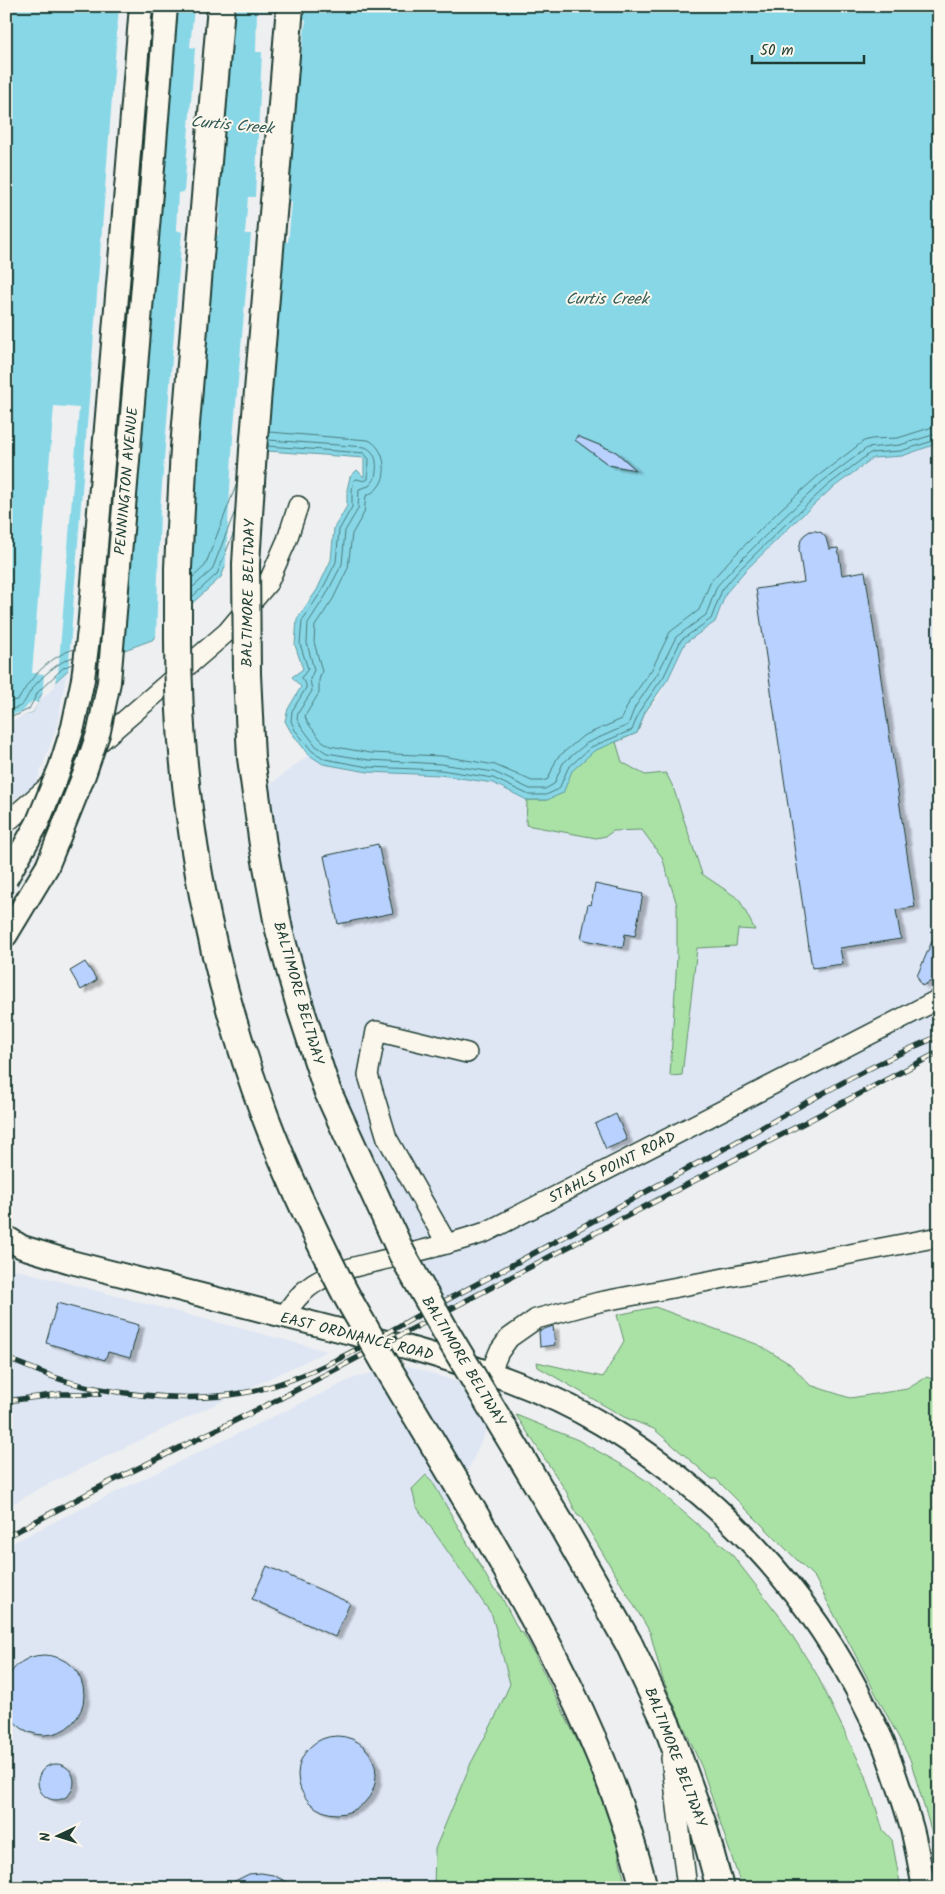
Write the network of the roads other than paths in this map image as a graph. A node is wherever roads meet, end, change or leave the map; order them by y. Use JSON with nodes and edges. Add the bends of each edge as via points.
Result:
{"nodes":[{"id":1,"x":141,"y":6,"type":"edge"},
{"id":2,"x":166,"y":6,"type":"edge"},
{"id":3,"x":221,"y":6,"type":"edge"},
{"id":4,"x":290,"y":6,"type":"edge"},
{"id":5,"x":298,"y":506,"type":"dead end"},
{"id":6,"x":6,"y":823,"type":"edge"},
{"id":7,"x":6,"y":879,"type":"edge"},
{"id":8,"x":6,"y":935,"type":"edge"},
{"id":9,"x":939,"y":999,"type":"edge"},
{"id":10,"x":467,"y":1053,"type":"dead end"},
{"id":11,"x":939,"y":1237,"type":"edge"},
{"id":12,"x":6,"y":1238,"type":"edge"},
{"id":13,"x":447,"y":1244,"type":"junction"},
{"id":14,"x":283,"y":1317,"type":"junction"},
{"id":15,"x":490,"y":1373,"type":"junction"},
{"id":16,"x":667,"y":1724,"type":"junction"},
{"id":17,"x":644,"y":1888,"type":"edge"},
{"id":18,"x":687,"y":1888,"type":"edge"},
{"id":19,"x":720,"y":1888,"type":"edge"},
{"id":20,"x":924,"y":1888,"type":"edge"}],
"edges":[{"from":1,"to":7,"type":"main road","name":"PENNINGTON AVENUE","bridge":true,"via":[[83,679],[60,768],[37,824]]},
{"from":2,"to":8,"type":"main road","name":"PENNINGTON AVENUE","bridge":true,"via":[[109,682],[99,731],[47,867]]},
{"from":3,"to":17,"type":"highway","bridge":true,"via":[[184,448],[178,568],[178,682],[185,774],[213,946],[236,1032],[265,1116],[298,1196],[340,1284],[514,1581],[564,1674],[602,1757]]},
{"from":4,"to":16,"type":"highway","name":"BALTIMORE BELTWAY","bridge":true,"via":[[246,564],[246,674],[252,758],[263,846],[279,930],[300,1010],[328,1090],[406,1262],[629,1644]]},
{"from":5,"to":6,"type":"street","via":[[288,540],[268,583],[227,632]]},
{"from":9,"to":13,"type":"street","name":"STAHLS POINT ROAD","via":[[486,1232]]},
{"from":10,"to":13,"type":"street","via":[[376,1031],[368,1075],[387,1138]]},
{"from":11,"to":15,"type":"street","via":[[599,1302],[536,1318],[509,1338]]},
{"from":12,"to":14,"type":"main road","name":"EAST ORDNANCE ROAD","via":[[71,1262]]},
{"from":13,"to":14,"type":"street","name":"STAHLS POINT ROAD","via":[[326,1276],[296,1298]]},
{"from":14,"to":15,"type":"main road","name":"EAST ORDNANCE ROAD","via":[[406,1347]]},
{"from":15,"to":20,"type":"main road","name":"EAST ORDNANCE ROAD","via":[[602,1424],[658,1460],[715,1506],[768,1560],[811,1614],[852,1680],[887,1752],[912,1829]]},
{"from":16,"to":18,"type":"street"},
{"from":16,"to":19,"type":"highway","name":"BALTIMORE BELTWAY","via":[[703,1825]]}]}
